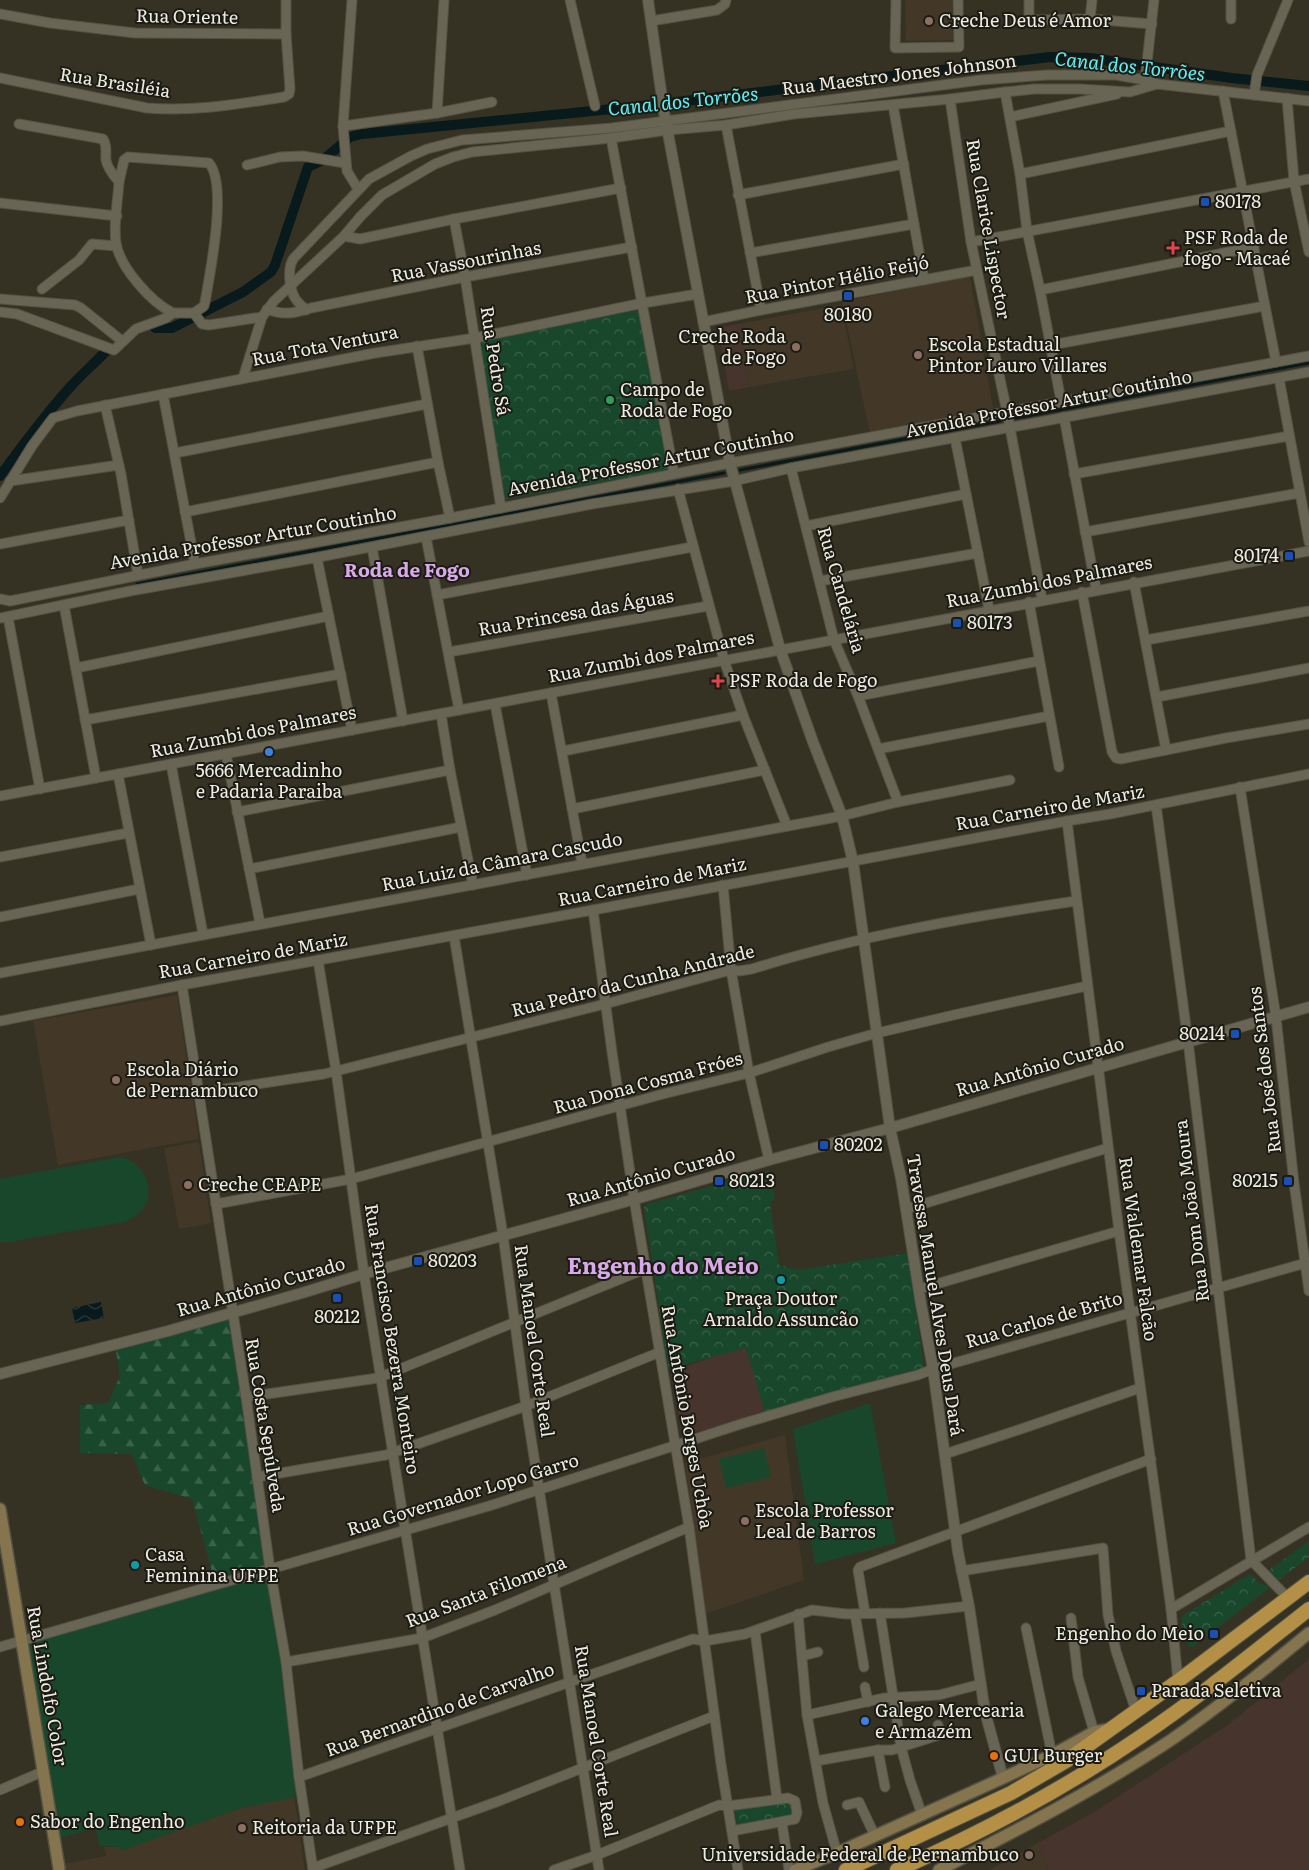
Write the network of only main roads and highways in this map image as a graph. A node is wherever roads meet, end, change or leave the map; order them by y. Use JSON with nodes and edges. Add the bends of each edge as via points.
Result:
{"nodes":[{"id":1,"x":0,"y":1509,"type":"edge"},
{"id":2,"x":1309,"y":1582,"type":"edge"},
{"id":3,"x":1309,"y":1609,"type":"edge"},
{"id":4,"x":1309,"y":1633,"type":"edge"},
{"id":5,"x":1112,"y":1728,"type":"junction"},
{"id":6,"x":57,"y":1869,"type":"edge"},
{"id":7,"x":795,"y":1870,"type":"edge"},
{"id":8,"x":846,"y":1870,"type":"edge"},
{"id":9,"x":897,"y":1870,"type":"edge"},
{"id":10,"x":939,"y":1870,"type":"edge"}],
"edges":[{"from":1,"to":6,"type":"main road","name":"Rua Lindolfo Color"},
{"from":2,"to":5,"type":"highway"},
{"from":3,"to":9,"type":"highway","via":[[1140,1738],[1007,1817]]},
{"from":4,"to":10,"type":"main road","via":[[1222,1703],[1138,1761],[1041,1818]]},
{"from":5,"to":7,"type":"main road","via":[[1094,1732],[1003,1778]]},
{"from":5,"to":8,"type":"highway","via":[[1011,1794]]}]}
